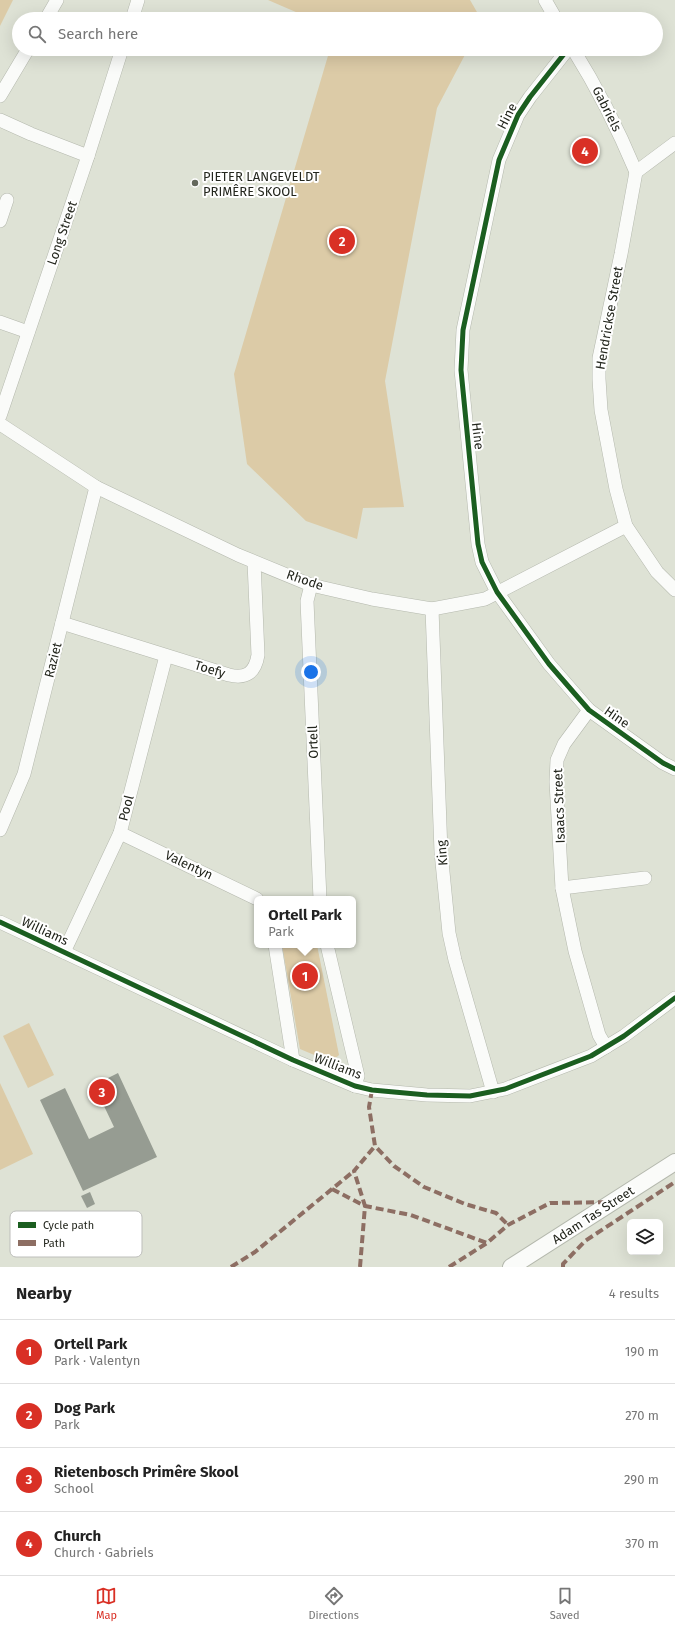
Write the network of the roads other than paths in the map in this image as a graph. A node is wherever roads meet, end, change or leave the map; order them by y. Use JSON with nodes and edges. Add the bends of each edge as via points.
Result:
{"nodes":[{"id":1,"x":57,"y":0,"type":"edge"},
{"id":2,"x":138,"y":0,"type":"edge"},
{"id":3,"x":545,"y":0,"type":"edge"},
{"id":4,"x":50,"y":12,"type":"edge"},
{"id":5,"x":134,"y":12,"type":"edge"},
{"id":6,"x":552,"y":12,"type":"edge"},
{"id":7,"x":24,"y":56,"type":"edge"},
{"id":8,"x":120,"y":56,"type":"edge"},
{"id":9,"x":562,"y":56,"type":"edge"},
{"id":10,"x":577,"y":56,"type":"edge"},
{"id":11,"x":0,"y":96,"type":"edge"},
{"id":12,"x":0,"y":120,"type":"edge"},
{"id":13,"x":675,"y":143,"type":"edge"},
{"id":14,"x":88,"y":156,"type":"junction"},
{"id":15,"x":636,"y":172,"type":"junction"},
{"id":16,"x":7,"y":200,"type":"dead end"},
{"id":17,"x":0,"y":221,"type":"edge"},
{"id":18,"x":0,"y":322,"type":"edge"},
{"id":19,"x":28,"y":332,"type":"junction"},
{"id":20,"x":0,"y":416,"type":"edge"},
{"id":21,"x":0,"y":424,"type":"edge"},
{"id":22,"x":96,"y":487,"type":"junction"},
{"id":23,"x":626,"y":526,"type":"junction"},
{"id":24,"x":254,"y":562,"type":"junction"},
{"id":25,"x":311,"y":585,"type":"junction"},
{"id":26,"x":675,"y":590,"type":"edge"},
{"id":27,"x":497,"y":592,"type":"junction"},
{"id":28,"x":432,"y":608,"type":"junction"},
{"id":29,"x":62,"y":623,"type":"junction"},
{"id":30,"x":166,"y":656,"type":"junction"},
{"id":31,"x":589,"y":710,"type":"junction"},
{"id":32,"x":675,"y":769,"type":"edge"},
{"id":33,"x":0,"y":830,"type":"edge"},
{"id":34,"x":120,"y":833,"type":"junction"},
{"id":35,"x":645,"y":878,"type":"dead end"},
{"id":36,"x":562,"y":888,"type":"junction"},
{"id":37,"x":320,"y":896,"type":"edge"},
{"id":38,"x":254,"y":898,"type":"edge"},
{"id":39,"x":0,"y":922,"type":"edge"},
{"id":40,"x":275,"y":948,"type":"edge"},
{"id":41,"x":328,"y":948,"type":"edge"},
{"id":42,"x":64,"y":952,"type":"junction"},
{"id":43,"x":675,"y":998,"type":"edge"},
{"id":44,"x":606,"y":1047,"type":"junction"},
{"id":45,"x":293,"y":1060,"type":"junction"},
{"id":46,"x":355,"y":1086,"type":"junction"},
{"id":47,"x":493,"y":1092,"type":"junction"},
{"id":48,"x":675,"y":1162,"type":"edge"},
{"id":49,"x":511,"y":1267,"type":"edge"}],
"edges":[{"from":1,"to":4,"type":"street"},
{"from":2,"to":5,"type":"street"},
{"from":3,"to":6,"type":"street"},
{"from":7,"to":11,"type":"street"},
{"from":8,"to":14,"type":"street","name":"Long Street"},
{"from":9,"to":27,"type":"street","name":"Hine","via":[[518,115],[499,160],[464,330],[461,370],[478,544],[482,562]]},
{"from":10,"to":15,"type":"street","name":"Gabriels","via":[[612,116]]},
{"from":12,"to":14,"type":"street"},
{"from":13,"to":15,"type":"street"},
{"from":14,"to":19,"type":"street","name":"Long Street"},
{"from":15,"to":23,"type":"street","name":"Hendrickse Street","via":[[622,254],[599,358],[601,410]]},
{"from":16,"to":17,"type":"street"},
{"from":18,"to":19,"type":"street"},
{"from":19,"to":20,"type":"street","name":"Long Street"},
{"from":21,"to":22,"type":"street","name":"Rhode"},
{"from":22,"to":24,"type":"street","name":"Rhode"},
{"from":22,"to":29,"type":"street","name":"Raziet"},
{"from":23,"to":26,"type":"street","name":"Hendrickse Street","via":[[657,572]]},
{"from":23,"to":27,"type":"street","name":"Rhode"},
{"from":24,"to":25,"type":"street","name":"Rhode"},
{"from":24,"to":30,"type":"street","name":"Toefy","via":[[258,655],[251,672],[244,676],[235,676]]},
{"from":25,"to":28,"type":"street","name":"Rhode","via":[[372,599]]},
{"from":25,"to":37,"type":"street","name":"Ortell","via":[[307,601]]},
{"from":27,"to":28,"type":"street","name":"Rhode","via":[[485,599]]},
{"from":27,"to":31,"type":"street","name":"Hine","via":[[549,664]]},
{"from":28,"to":47,"type":"street","name":"King","via":[[441,852],[449,934]]},
{"from":29,"to":30,"type":"street","name":"Toefy"},
{"from":29,"to":33,"type":"street","name":"Raziet","via":[[24,774]]},
{"from":30,"to":34,"type":"street","name":"Pool"},
{"from":31,"to":32,"type":"street","name":"Hine"},
{"from":31,"to":36,"type":"street","name":"Isaacs Street","via":[[564,744],[558,760]]},
{"from":34,"to":38,"type":"street","name":"Valentyn"},
{"from":34,"to":42,"type":"street","name":"Pool"},
{"from":35,"to":36,"type":"street"},
{"from":36,"to":44,"type":"street","name":"Isaacs Street","via":[[575,951],[599,1035]]},
{"from":39,"to":42,"type":"street","name":"Williams"},
{"from":40,"to":45,"type":"street"},
{"from":41,"to":46,"type":"street","via":[[358,1076]]},
{"from":42,"to":45,"type":"street","name":"Williams"},
{"from":43,"to":44,"type":"street","name":"Williams"},
{"from":44,"to":47,"type":"street","name":"Williams","via":[[578,1062]]},
{"from":45,"to":46,"type":"street","name":"Williams"},
{"from":46,"to":47,"type":"street","name":"Williams","via":[[427,1095],[470,1096]]},
{"from":48,"to":49,"type":"main road","name":"Adam Tas Street"}]}
